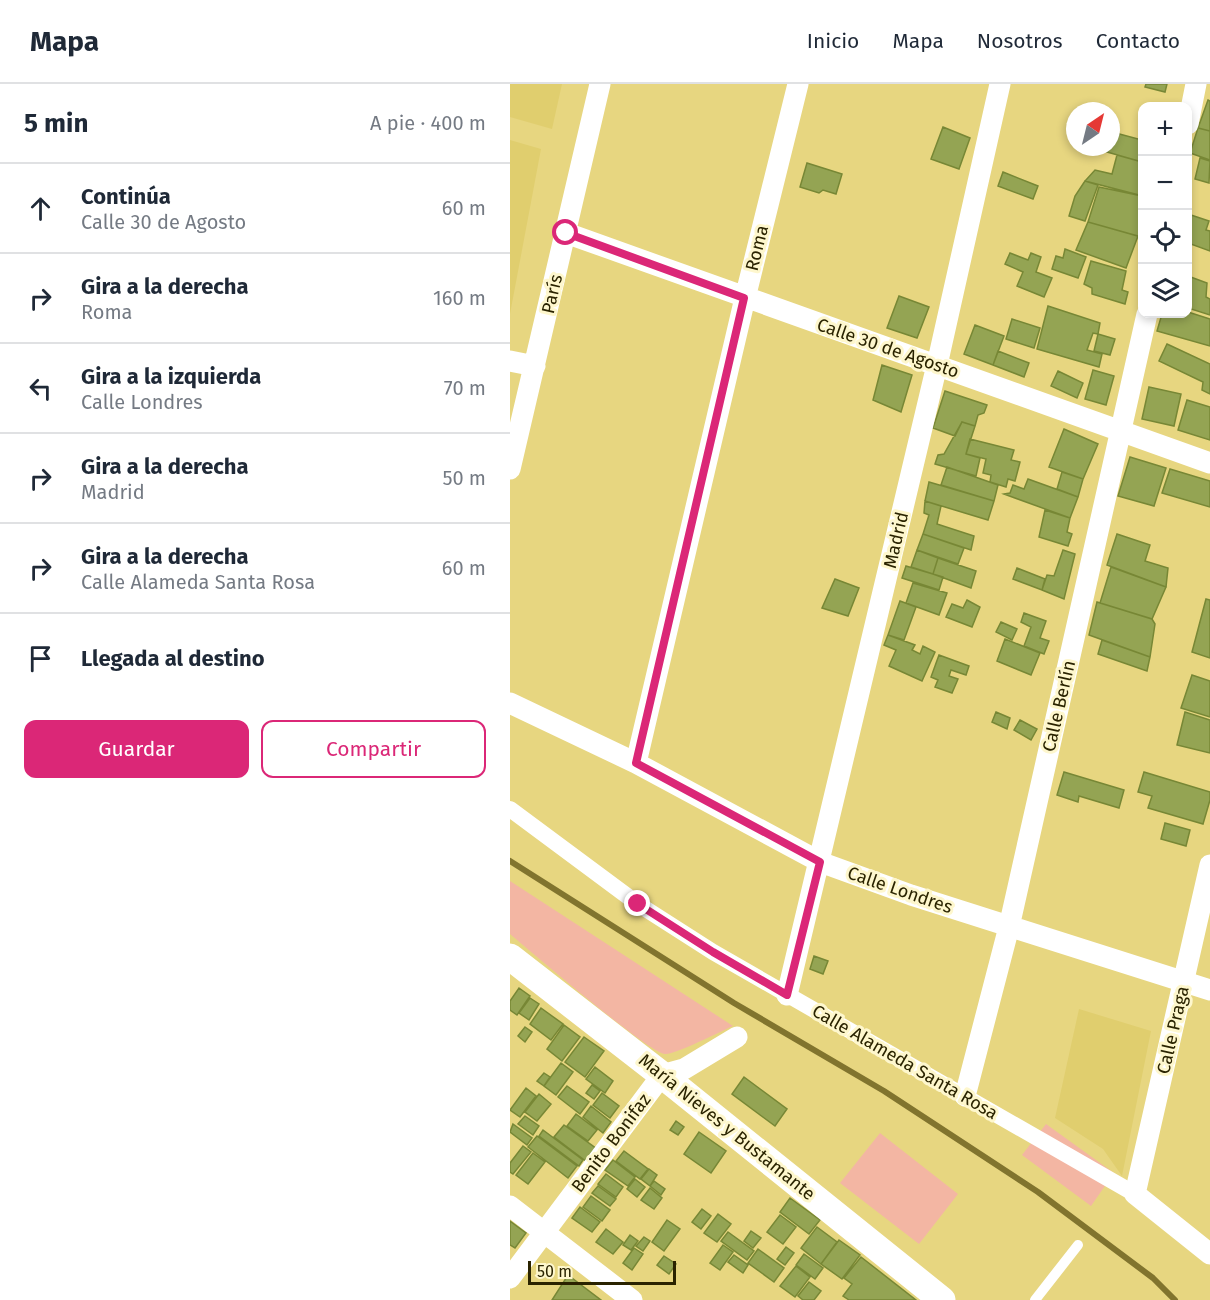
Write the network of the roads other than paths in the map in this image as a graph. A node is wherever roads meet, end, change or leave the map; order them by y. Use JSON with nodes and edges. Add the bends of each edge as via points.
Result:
{"nodes":[{"id":1,"x":600,"y":84,"type":"edge"},
{"id":2,"x":798,"y":84,"type":"edge"},
{"id":3,"x":1000,"y":84,"type":"edge"},
{"id":4,"x":1196,"y":84,"type":"edge"},
{"id":5,"x":1192,"y":104,"type":"edge"},
{"id":6,"x":566,"y":233,"type":"junction"},
{"id":7,"x":744,"y":298,"type":"junction"},
{"id":8,"x":1146,"y":318,"type":"edge"},
{"id":9,"x":510,"y":361,"type":"edge"},
{"id":10,"x":937,"y":365,"type":"junction"},
{"id":11,"x":535,"y":366,"type":"junction"},
{"id":12,"x":1121,"y":432,"type":"junction"},
{"id":13,"x":1210,"y":463,"type":"edge"},
{"id":14,"x":510,"y":469,"type":"edge"},
{"id":15,"x":510,"y":703,"type":"edge"},
{"id":16,"x":636,"y":763,"type":"junction"},
{"id":17,"x":510,"y":809,"type":"edge"},
{"id":18,"x":820,"y":862,"type":"junction"},
{"id":19,"x":1210,"y":865,"type":"edge"},
{"id":20,"x":1009,"y":927,"type":"junction"},
{"id":21,"x":510,"y":957,"type":"edge"},
{"id":22,"x":1184,"y":981,"type":"junction"},
{"id":23,"x":1210,"y":990,"type":"edge"},
{"id":24,"x":787,"y":995,"type":"junction"},
{"id":25,"x":737,"y":1036,"type":"dead end"},
{"id":26,"x":662,"y":1075,"type":"junction"},
{"id":27,"x":965,"y":1096,"type":"junction"},
{"id":28,"x":1135,"y":1194,"type":"junction"},
{"id":29,"x":510,"y":1206,"type":"edge"},
{"id":30,"x":544,"y":1232,"type":"junction"},
{"id":31,"x":1078,"y":1245,"type":"dead end"},
{"id":32,"x":1210,"y":1254,"type":"edge"},
{"id":33,"x":510,"y":1278,"type":"edge"},
{"id":34,"x":632,"y":1300,"type":"edge"},
{"id":35,"x":942,"y":1300,"type":"edge"},
{"id":36,"x":1035,"y":1300,"type":"edge"}],
"edges":[{"from":1,"to":6,"type":"street","name":"París"},
{"from":2,"to":7,"type":"street","name":"Roma"},
{"from":3,"to":10,"type":"street","name":"Madrid"},
{"from":4,"to":5,"type":"street"},
{"from":6,"to":7,"type":"street","name":"Calle 30 de Agosto"},
{"from":6,"to":11,"type":"street","name":"París"},
{"from":7,"to":10,"type":"street","name":"Calle 30 de Agosto"},
{"from":7,"to":16,"type":"street","name":"Roma"},
{"from":8,"to":12,"type":"street","name":"Calle Berlín"},
{"from":9,"to":11,"type":"street"},
{"from":10,"to":12,"type":"street","name":"Calle 30 de Agosto"},
{"from":10,"to":18,"type":"street","name":"Madrid"},
{"from":11,"to":14,"type":"street","name":"París"},
{"from":12,"to":13,"type":"street","name":"Calle 30 de Agosto"},
{"from":12,"to":20,"type":"street","name":"Calle Berlín"},
{"from":15,"to":16,"type":"street","name":"Calle Londres"},
{"from":16,"to":18,"type":"street","name":"Calle Londres"},
{"from":17,"to":24,"type":"street","name":"Calle Alameda Santa Rosa","via":[[638,904]]},
{"from":18,"to":20,"type":"street","name":"Calle Londres"},
{"from":18,"to":24,"type":"street","name":"Madrid"},
{"from":19,"to":22,"type":"street","name":"Calle Praga"},
{"from":20,"to":22,"type":"street","name":"Calle Londres"},
{"from":20,"to":27,"type":"street","name":"Calle Berlín"},
{"from":21,"to":26,"type":"street","name":"María Nieves y Bustamante"},
{"from":22,"to":23,"type":"street","name":"Calle Londres"},
{"from":22,"to":28,"type":"street","name":"Calle Praga"},
{"from":24,"to":27,"type":"street","name":"Calle Alameda Santa Rosa"},
{"from":25,"to":26,"type":"street","name":"Benito Bonifaz","via":[[684,1069]]},
{"from":26,"to":30,"type":"street","name":"Benito Bonifaz"},
{"from":26,"to":35,"type":"street","name":"María Nieves y Bustamante"},
{"from":27,"to":28,"type":"street","name":"Calle Alameda Santa Rosa"},
{"from":28,"to":32,"type":"street","name":"Calle Alameda Santa Rosa"},
{"from":29,"to":30,"type":"street"},
{"from":30,"to":33,"type":"street","name":"Benito Bonifaz"},
{"from":30,"to":34,"type":"street"},
{"from":31,"to":36,"type":"lane"}]}
